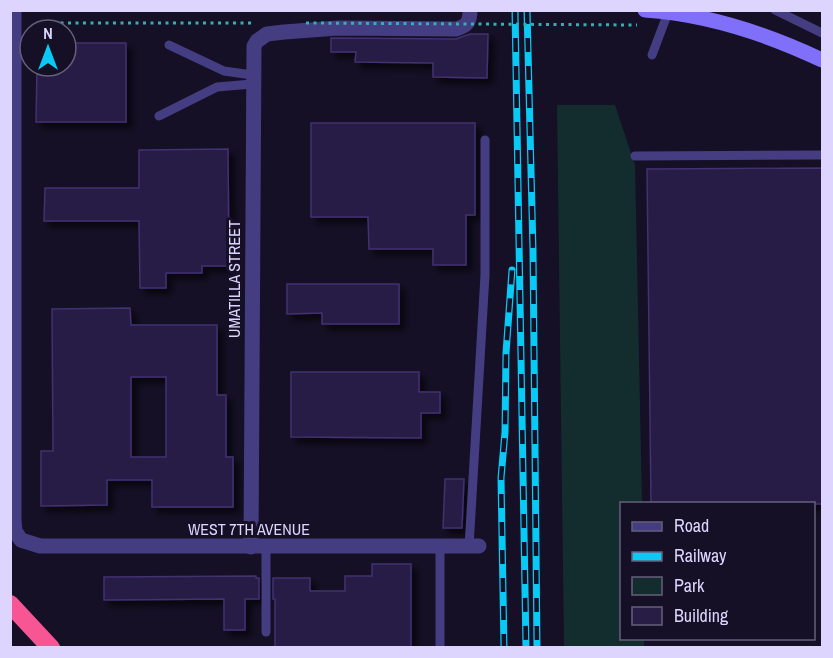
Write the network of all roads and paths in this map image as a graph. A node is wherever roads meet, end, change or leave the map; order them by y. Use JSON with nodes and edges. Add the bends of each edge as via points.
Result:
{"nodes":[{"id":1,"x":14,"y":10,"type":"edge"},
{"id":2,"x":470,"y":10,"type":"edge"},
{"id":3,"x":669,"y":10,"type":"edge"},
{"id":4,"x":775,"y":10,"type":"edge"},
{"id":5,"x":643,"y":18,"type":"edge"},
{"id":6,"x":78,"y":23,"type":"edge"},
{"id":7,"x":260,"y":23,"type":"dead end"},
{"id":8,"x":306,"y":23,"type":"dead end"},
{"id":9,"x":822,"y":33,"type":"edge"},
{"id":10,"x":169,"y":45,"type":"dead end"},
{"id":11,"x":652,"y":56,"type":"dead end"},
{"id":12,"x":822,"y":60,"type":"edge"},
{"id":13,"x":252,"y":80,"type":"junction"},
{"id":14,"x":159,"y":116,"type":"dead end"},
{"id":15,"x":485,"y":140,"type":"dead end"},
{"id":16,"x":822,"y":155,"type":"edge"},
{"id":17,"x":635,"y":156,"type":"dead end"},
{"id":18,"x":12,"y":175,"type":"edge"},
{"id":19,"x":258,"y":547,"type":"junction"},
{"id":20,"x":440,"y":547,"type":"junction"},
{"id":21,"x":474,"y":547,"type":"joint"},
{"id":22,"x":10,"y":604,"type":"edge"},
{"id":23,"x":266,"y":632,"type":"dead end"},
{"id":24,"x":51,"y":648,"type":"edge"},
{"id":25,"x":440,"y":648,"type":"edge"}],
"edges":[{"from":1,"to":18,"type":"street"},
{"from":2,"to":13,"type":"street","name":"UMATILLA STREET","via":[[465,27],[456,29],[338,28],[267,34],[257,40],[252,52]]},
{"from":3,"to":11,"type":"lane"},
{"from":4,"to":9,"type":"lane"},
{"from":5,"to":8,"type":"path","bridge":true,"via":[[601,24]]},
{"from":5,"to":12,"type":"main road","bridge":true,"via":[[676,14],[724,23]]},
{"from":6,"to":7,"type":"path"},
{"from":10,"to":13,"type":"lane"},
{"from":13,"to":14,"type":"lane","via":[[217,87]]},
{"from":13,"to":19,"type":"street","name":"UMATILLA STREET"},
{"from":15,"to":21,"type":"lane","via":[[485,275]]},
{"from":16,"to":17,"type":"lane"},
{"from":18,"to":19,"type":"street","name":"WEST 7TH AVENUE","via":[[15,531],[21,540],[40,546]]},
{"from":19,"to":20,"type":"street","name":"WEST 7TH AVENUE"},
{"from":19,"to":23,"type":"lane"},
{"from":20,"to":21,"type":"street","name":"WEST 7TH AVENUE"},
{"from":20,"to":25,"type":"lane"},
{"from":22,"to":24,"type":"highway"}]}
